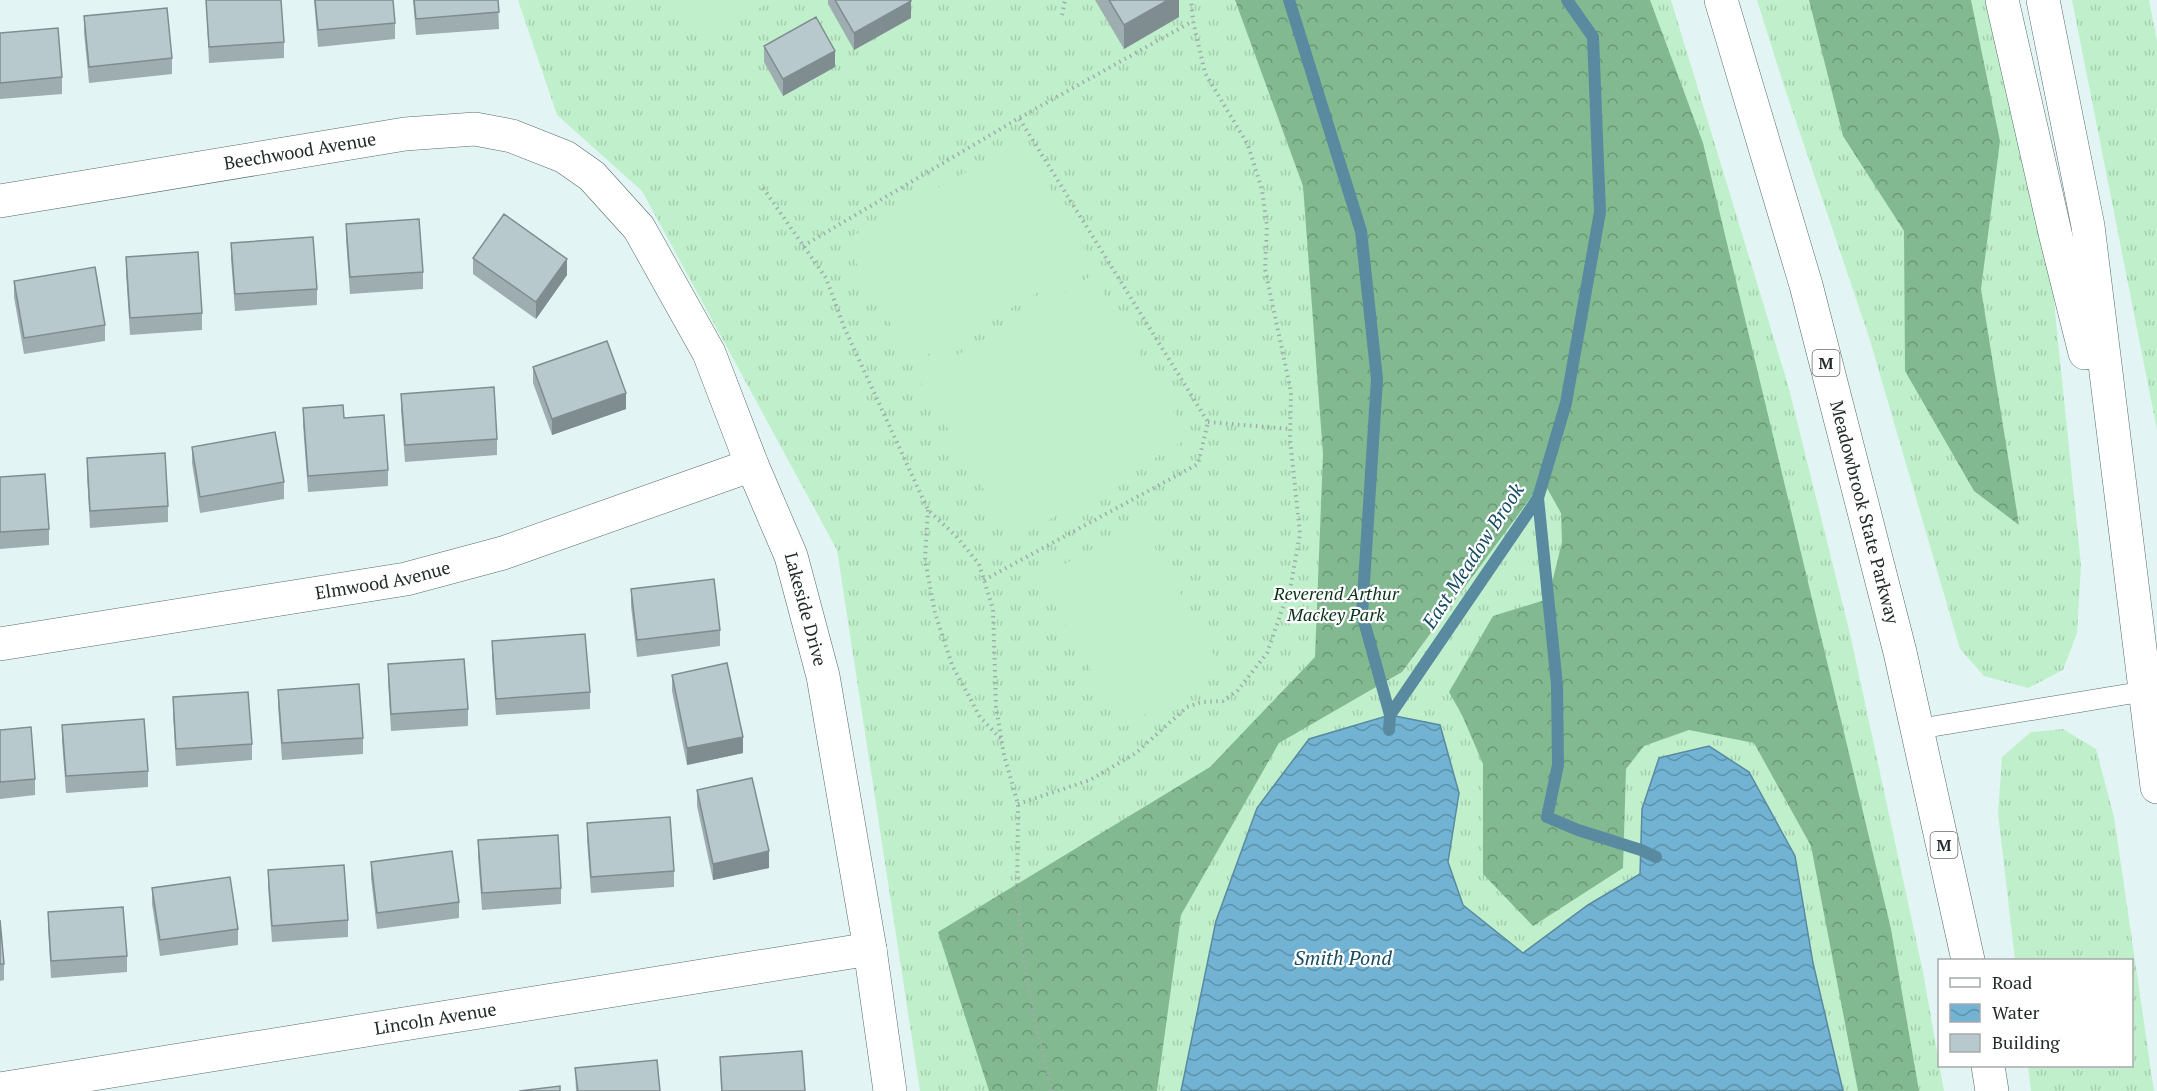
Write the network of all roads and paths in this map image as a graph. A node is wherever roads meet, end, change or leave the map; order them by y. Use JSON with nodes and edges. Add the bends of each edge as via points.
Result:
{"nodes":[{"id":1,"x":1065,"y":0,"type":"edge"},
{"id":2,"x":1191,"y":0,"type":"edge"},
{"id":3,"x":1721,"y":0,"type":"edge"},
{"id":4,"x":2002,"y":0,"type":"edge"},
{"id":5,"x":2043,"y":0,"type":"edge"},
{"id":6,"x":1062,"y":15,"type":"dead end"},
{"id":7,"x":1193,"y":21,"type":"junction"},
{"id":8,"x":1019,"y":118,"type":"junction"},
{"id":9,"x":592,"y":176,"type":"joint"},
{"id":10,"x":763,"y":188,"type":"dead end"},
{"id":11,"x":0,"y":201,"type":"edge"},
{"id":12,"x":803,"y":246,"type":"junction"},
{"id":13,"x":1208,"y":422,"type":"junction"},
{"id":14,"x":1290,"y":429,"type":"junction"},
{"id":15,"x":752,"y":465,"type":"junction"},
{"id":16,"x":2120,"y":488,"type":"junction"},
{"id":17,"x":928,"y":510,"type":"junction"},
{"id":18,"x":984,"y":580,"type":"junction"},
{"id":19,"x":0,"y":644,"type":"edge"},
{"id":20,"x":2146,"y":691,"type":"junction"},
{"id":21,"x":1918,"y":729,"type":"junction"},
{"id":22,"x":1001,"y":740,"type":"junction"},
{"id":23,"x":2157,"y":787,"type":"edge"},
{"id":24,"x":1018,"y":804,"type":"junction"},
{"id":25,"x":870,"y":949,"type":"junction"},
{"id":26,"x":1968,"y":959,"type":"edge"},
{"id":27,"x":1988,"y":1067,"type":"edge"},
{"id":28,"x":0,"y":1089,"type":"edge"},
{"id":29,"x":890,"y":1091,"type":"edge"},
{"id":30,"x":1052,"y":1091,"type":"edge"},
{"id":31,"x":1992,"y":1091,"type":"edge"}],
"edges":[{"from":1,"to":6,"type":"path"},
{"from":2,"to":7,"type":"path"},
{"from":3,"to":21,"type":"main road","name":"Meadowbrook State Parkway","number":"M","via":[[1806,285]]},
{"from":4,"to":16,"type":"main road","via":[[2056,237]]},
{"from":5,"to":16,"type":"main road","via":[[2088,226]]},
{"from":7,"to":8,"type":"path"},
{"from":7,"to":14,"type":"path","via":[[1205,73],[1248,145],[1262,190],[1267,226],[1265,269],[1291,392]]},
{"from":8,"to":12,"type":"path"},
{"from":8,"to":13,"type":"path"},
{"from":9,"to":11,"type":"main road","name":"Beechwood Avenue","via":[[565,157],[512,136],[475,129],[405,134]]},
{"from":9,"to":15,"type":"main road","name":"Lakeside Drive","via":[[639,228],[703,343]]},
{"from":10,"to":12,"type":"path"},
{"from":12,"to":17,"type":"path","via":[[826,278],[844,327]]},
{"from":13,"to":14,"type":"path"},
{"from":13,"to":18,"type":"path","via":[[1198,464]]},
{"from":14,"to":24,"type":"path","via":[[1300,534],[1291,584],[1267,653],[1238,690],[1223,701],[1187,707],[1136,753],[1090,780]]},
{"from":15,"to":19,"type":"main road","name":"Elmwood Avenue","via":[[502,553],[406,579]]},
{"from":15,"to":25,"type":"main road","name":"Lakeside Drive","via":[[791,556],[823,676]]},
{"from":16,"to":20,"type":"main road"},
{"from":17,"to":18,"type":"path","via":[[979,564]]},
{"from":17,"to":22,"type":"path","via":[[925,560],[935,614],[952,665],[980,717]]},
{"from":18,"to":22,"type":"path","via":[[993,609]]},
{"from":20,"to":21,"type":"lane"},
{"from":20,"to":23,"type":"main road"},
{"from":21,"to":26,"type":"main road","name":"Meadowbrook State Parkway","number":"M"},
{"from":22,"to":24,"type":"path"},
{"from":24,"to":30,"type":"path","via":[[1017,900],[1023,951]]},
{"from":25,"to":28,"type":"main road","name":"Lincoln Avenue"},
{"from":25,"to":29,"type":"main road","name":"Lakeside Drive"},
{"from":27,"to":31,"type":"main road"}]}
